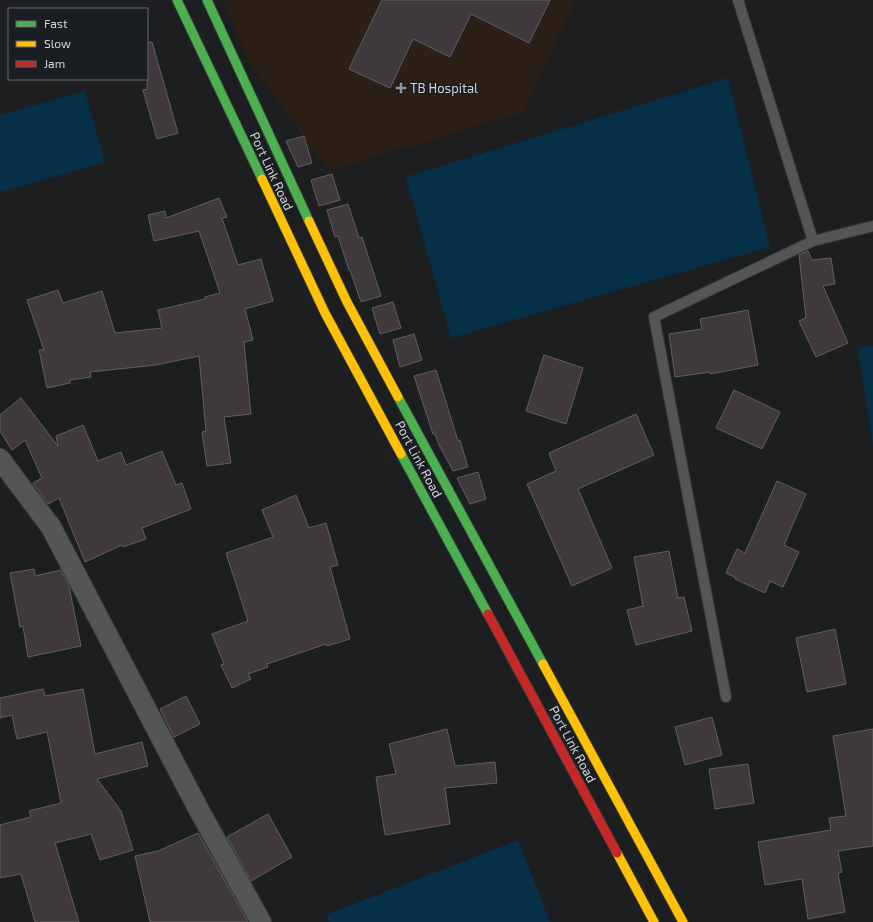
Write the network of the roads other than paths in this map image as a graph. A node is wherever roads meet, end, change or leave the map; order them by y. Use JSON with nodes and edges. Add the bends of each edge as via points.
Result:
{"nodes":[{"id":1,"x":176,"y":0,"type":"edge"},
{"id":2,"x":207,"y":0,"type":"edge"},
{"id":3,"x":738,"y":0,"type":"edge"},
{"id":4,"x":873,"y":226,"type":"edge"},
{"id":5,"x":813,"y":241,"type":"junction"},
{"id":6,"x":0,"y":459,"type":"edge"},
{"id":7,"x":726,"y":698,"type":"dead end"},
{"id":8,"x":261,"y":922,"type":"edge"},
{"id":9,"x":654,"y":922,"type":"edge"},
{"id":10,"x":683,"y":922,"type":"edge"}],
"edges":[{"from":1,"to":9,"type":"highway","name":"Port Link Road","via":[[325,314]]},
{"from":2,"to":10,"type":"highway","name":"Port Link Road","via":[[347,302]]},
{"from":3,"to":5,"type":"lane"},
{"from":4,"to":5,"type":"lane"},
{"from":5,"to":7,"type":"lane","via":[[654,317]]},
{"from":6,"to":8,"type":"street","via":[[51,526],[200,812]]}]}
